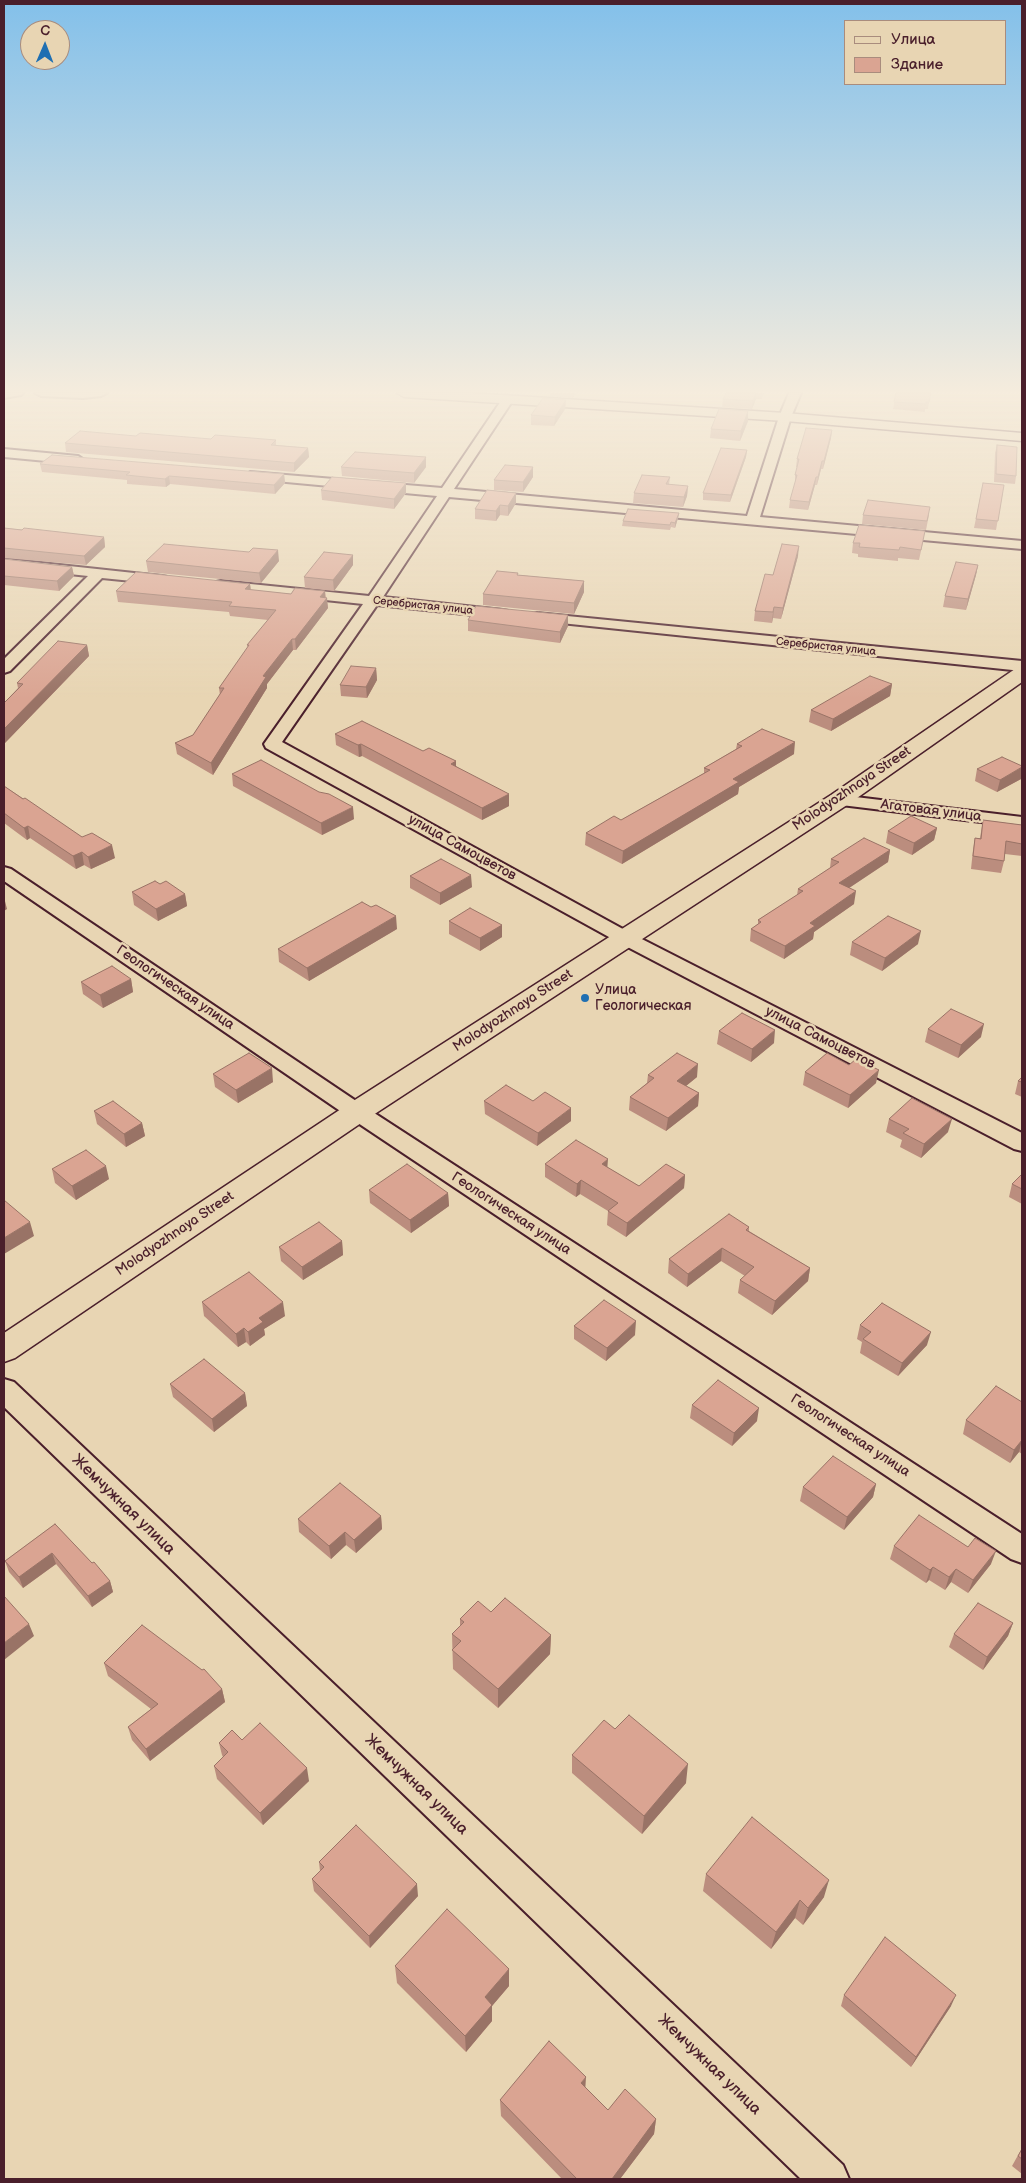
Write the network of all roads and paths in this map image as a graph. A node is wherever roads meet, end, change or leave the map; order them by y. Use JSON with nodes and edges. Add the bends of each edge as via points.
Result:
{"nodes":[{"id":1,"x":443,"y":495,"type":"edge"},
{"id":2,"x":488,"y":495,"type":"edge"},
{"id":3,"x":761,"y":495,"type":"edge"},
{"id":4,"x":753,"y":519,"type":"junction"},
{"id":5,"x":1022,"y":545,"type":"edge"},
{"id":6,"x":4,"y":563,"type":"edge"},
{"id":7,"x":99,"y":573,"type":"junction"},
{"id":8,"x":177,"y":581,"type":"edge"},
{"id":9,"x":206,"y":584,"type":"edge"},
{"id":10,"x":373,"y":601,"type":"junction"},
{"id":11,"x":1022,"y":666,"type":"edge"},
{"id":12,"x":4,"y":668,"type":"edge"},
{"id":13,"x":1022,"y":673,"type":"edge"},
{"id":14,"x":839,"y":800,"type":"junction"},
{"id":15,"x":1022,"y":822,"type":"edge"},
{"id":16,"x":4,"y":873,"type":"edge"},
{"id":17,"x":625,"y":938,"type":"junction"},
{"id":18,"x":357,"y":1112,"type":"junction"},
{"id":19,"x":1022,"y":1143,"type":"edge"},
{"id":20,"x":4,"y":1349,"type":"edge"},
{"id":21,"x":4,"y":1390,"type":"edge"},
{"id":22,"x":1022,"y":1550,"type":"edge"},
{"id":23,"x":829,"y":2179,"type":"edge"}],
"edges":[{"from":1,"to":10,"type":"street","name":"улица Самоцветов"},
{"from":2,"to":4,"type":"street"},
{"from":3,"to":4,"type":"street"},
{"from":4,"to":5,"type":"street"},
{"from":6,"to":7,"type":"street"},
{"from":7,"to":8,"type":"street"},
{"from":7,"to":12,"type":"street"},
{"from":9,"to":10,"type":"street","name":"Серебристая улица"},
{"from":10,"to":11,"type":"street","name":"Серебристая улица"},
{"from":10,"to":17,"type":"street","name":"улица Самоцветов","via":[[272,744]]},
{"from":13,"to":14,"type":"street","name":"Molodyozhnaya Street"},
{"from":14,"to":15,"type":"street","name":"Агатовая улица"},
{"from":14,"to":17,"type":"street","name":"Molodyozhnaya Street"},
{"from":16,"to":18,"type":"street","name":"Геологическая улица"},
{"from":17,"to":18,"type":"street","name":"Molodyozhnaya Street"},
{"from":17,"to":19,"type":"street","name":"улица Самоцветов"},
{"from":18,"to":20,"type":"street","name":"Molodyozhnaya Street"},
{"from":18,"to":22,"type":"street","name":"Геологическая улица"},
{"from":21,"to":23,"type":"street","name":"Жемчужная улица"}]}
